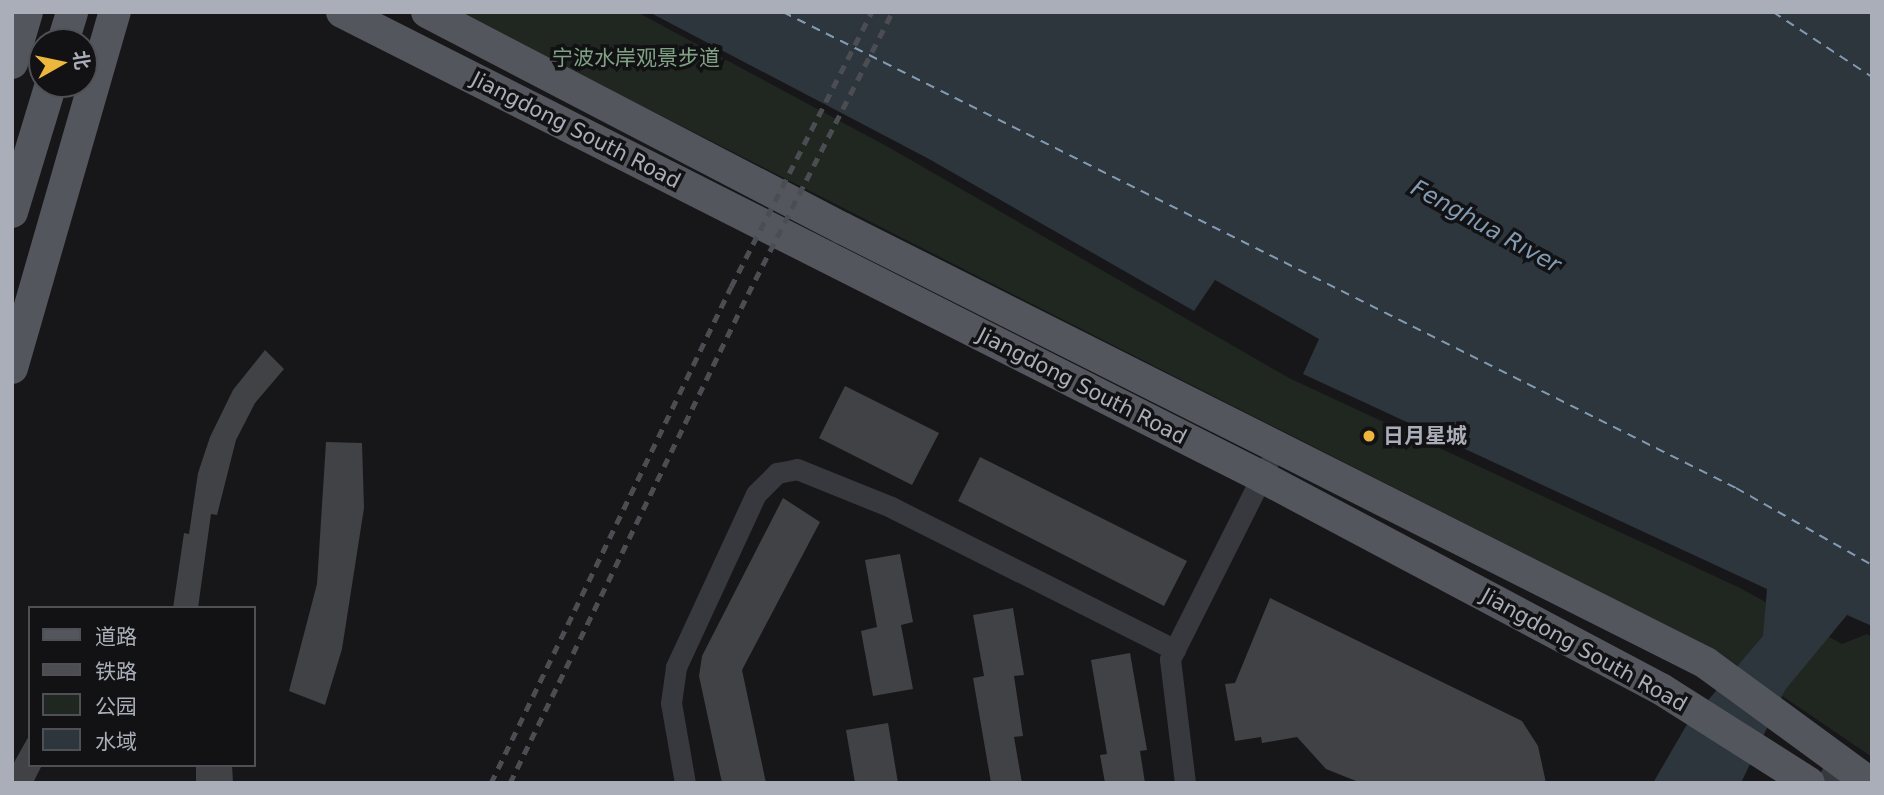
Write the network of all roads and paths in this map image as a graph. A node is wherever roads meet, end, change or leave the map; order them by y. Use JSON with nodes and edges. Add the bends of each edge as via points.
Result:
{"nodes":[{"id":1,"x":27,"y":12,"type":"edge"},
{"id":2,"x":115,"y":12,"type":"edge"},
{"id":3,"x":342,"y":12,"type":"edge"},
{"id":4,"x":427,"y":12,"type":"edge"},
{"id":5,"x":12,"y":63,"type":"edge"},
{"id":6,"x":47,"y":98,"type":"edge"},
{"id":7,"x":12,"y":212,"type":"edge"},
{"id":8,"x":12,"y":368,"type":"edge"},
{"id":9,"x":1277,"y":445,"type":"junction"},
{"id":10,"x":1262,"y":477,"type":"junction"},
{"id":11,"x":1175,"y":650,"type":"junction"},
{"id":12,"x":1832,"y":772,"type":"edge"},
{"id":13,"x":1798,"y":775,"type":"edge"},
{"id":14,"x":685,"y":783,"type":"edge"},
{"id":15,"x":1185,"y":783,"type":"edge"},
{"id":16,"x":1870,"y":783,"type":"edge"}],
"edges":[{"from":1,"to":5,"type":"main road"},
{"from":2,"to":8,"type":"main road"},
{"from":3,"to":10,"type":"main road","name":"Jiangdong South Road"},
{"from":4,"to":9,"type":"main road","name":"Jiangdong South Road","via":[[842,229]]},
{"from":6,"to":7,"type":"main road"},
{"from":9,"to":10,"type":"street"},
{"from":9,"to":12,"type":"main road","name":"Jiangdong South Road","via":[[1706,663],[1811,739]]},
{"from":10,"to":11,"type":"street"},
{"from":10,"to":13,"type":"main road","name":"Jiangdong South Road","via":[[1661,689]]},
{"from":11,"to":14,"type":"street","via":[[891,507],[797,468],[777,473],[756,494],[676,667],[671,703]]},
{"from":11,"to":15,"type":"street","via":[[1170,659]]},
{"from":12,"to":16,"type":"main road","name":"Jiangdong South Road"}]}
